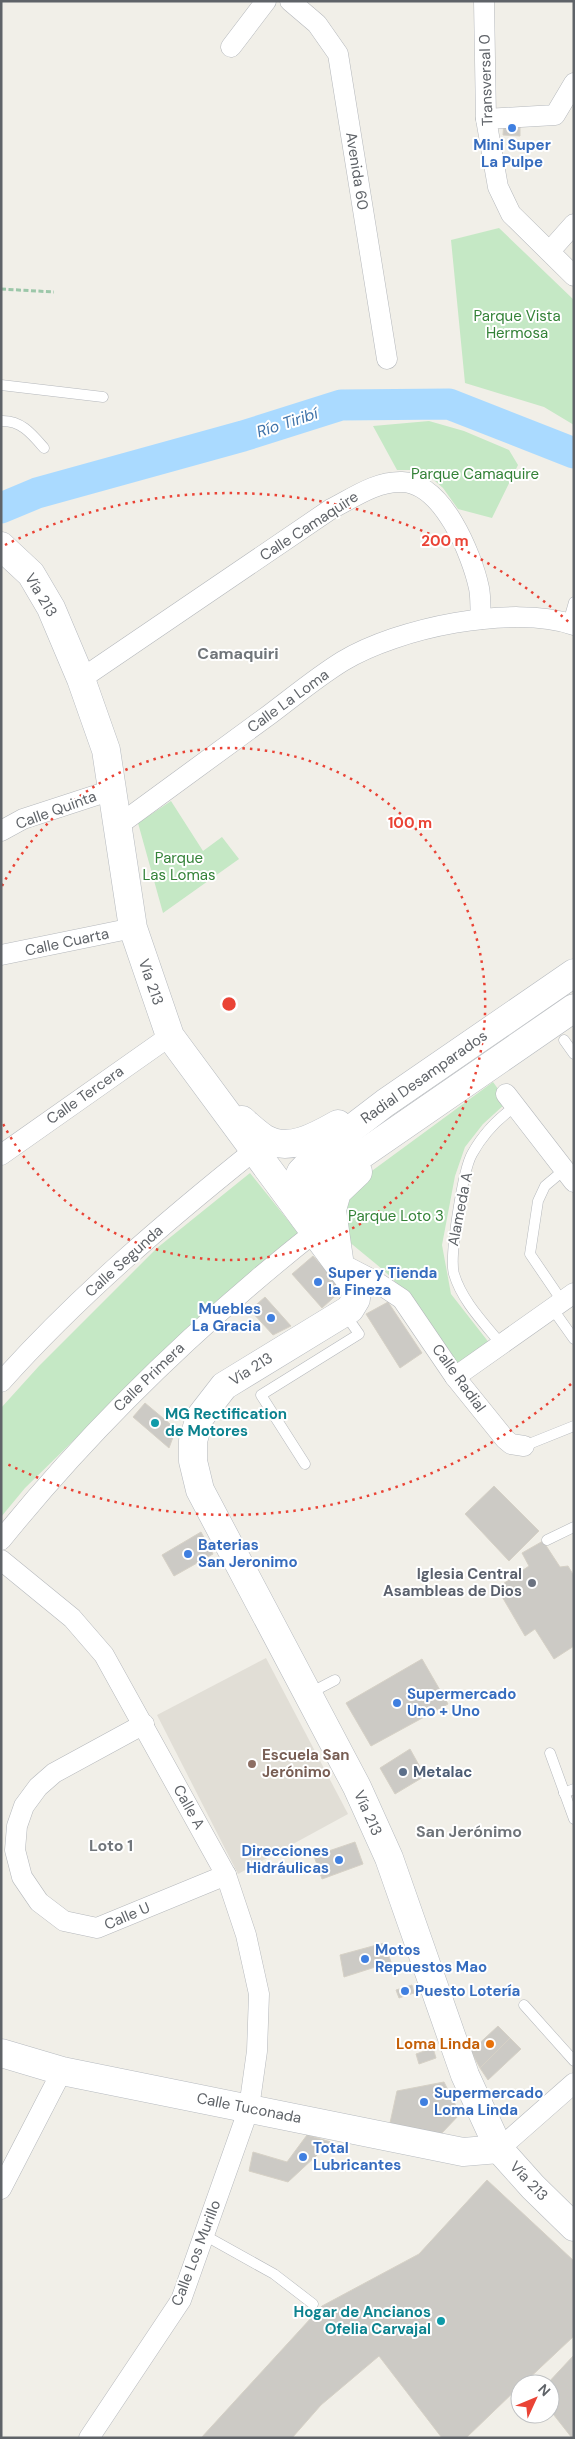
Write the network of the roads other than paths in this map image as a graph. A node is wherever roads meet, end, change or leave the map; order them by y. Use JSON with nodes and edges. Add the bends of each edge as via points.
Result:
{"nodes":[{"id":1,"x":266,"y":1,"type":"edge"},
{"id":2,"x":290,"y":1,"type":"edge"},
{"id":3,"x":484,"y":1,"type":"edge"},
{"id":4,"x":231,"y":47,"type":"dead end"},
{"id":5,"x":574,"y":83,"type":"edge"},
{"id":6,"x":486,"y":119,"type":"junction"},
{"id":7,"x":574,"y":224,"type":"edge"},
{"id":8,"x":550,"y":251,"type":"junction"},
{"id":9,"x":574,"y":276,"type":"edge"},
{"id":10,"x":387,"y":359,"type":"dead end"},
{"id":11,"x":1,"y":385,"type":"edge"},
{"id":12,"x":103,"y":397,"type":"dead end"},
{"id":13,"x":1,"y":421,"type":"edge"},
{"id":14,"x":44,"y":448,"type":"dead end"},
{"id":15,"x":1,"y":546,"type":"edge"},
{"id":16,"x":574,"y":602,"type":"edge"},
{"id":17,"x":481,"y":619,"type":"junction"},
{"id":18,"x":571,"y":624,"type":"edge"},
{"id":19,"x":82,"y":679,"type":"junction"},
{"id":20,"x":112,"y":790,"type":"junction"},
{"id":21,"x":116,"y":827,"type":"junction"},
{"id":22,"x":1,"y":831,"type":"edge"},
{"id":23,"x":133,"y":928,"type":"junction"},
{"id":24,"x":1,"y":955,"type":"edge"},
{"id":25,"x":574,"y":973,"type":"edge"},
{"id":26,"x":574,"y":1008,"type":"edge"},
{"id":27,"x":170,"y":1036,"type":"junction"},
{"id":28,"x":564,"y":1040,"type":"dead end"},
{"id":29,"x":574,"y":1054,"type":"edge"},
{"id":30,"x":213,"y":1096,"type":"junction"},
{"id":31,"x":511,"y":1100,"type":"joint"},
{"id":32,"x":385,"y":1103,"type":"junction"},
{"id":33,"x":397,"y":1129,"type":"junction"},
{"id":34,"x":311,"y":1139,"type":"junction"},
{"id":35,"x":256,"y":1149,"type":"junction"},
{"id":36,"x":1,"y":1155,"type":"edge"},
{"id":37,"x":569,"y":1176,"type":"edge"},
{"id":38,"x":303,"y":1215,"type":"junction"},
{"id":39,"x":339,"y":1263,"type":"junction"},
{"id":40,"x":402,"y":1298,"type":"junction"},
{"id":41,"x":563,"y":1300,"type":"edge"},
{"id":42,"x":347,"y":1311,"type":"junction"},
{"id":43,"x":574,"y":1339,"type":"edge"},
{"id":44,"x":501,"y":1344,"type":"junction"},
{"id":45,"x":454,"y":1377,"type":"junction"},
{"id":46,"x":1,"y":1382,"type":"edge"},
{"id":47,"x":574,"y":1426,"type":"edge"},
{"id":48,"x":524,"y":1446,"type":"joint"},
{"id":49,"x":305,"y":1464,"type":"dead end"},
{"id":50,"x":574,"y":1527,"type":"edge"},
{"id":51,"x":1,"y":1540,"type":"edge"},
{"id":52,"x":547,"y":1540,"type":"dead end"},
{"id":53,"x":1,"y":1560,"type":"edge"},
{"id":54,"x":335,"y":1680,"type":"dead end"},
{"id":55,"x":309,"y":1694,"type":"junction"},
{"id":56,"x":144,"y":1724,"type":"junction"},
{"id":57,"x":550,"y":1753,"type":"dead end"},
{"id":58,"x":569,"y":1791,"type":"edge"},
{"id":59,"x":574,"y":1819,"type":"edge"},
{"id":60,"x":226,"y":1875,"type":"junction"},
{"id":61,"x":524,"y":2005,"type":"dead end"},
{"id":62,"x":1,"y":2054,"type":"edge"},
{"id":63,"x":574,"y":2061,"type":"edge"},
{"id":64,"x":62,"y":2071,"type":"junction"},
{"id":65,"x":574,"y":2083,"type":"edge"},
{"id":66,"x":249,"y":2108,"type":"junction"},
{"id":67,"x":499,"y":2149,"type":"junction"},
{"id":68,"x":1,"y":2189,"type":"edge"},
{"id":69,"x":574,"y":2227,"type":"edge"},
{"id":70,"x":204,"y":2235,"type":"junction"},
{"id":71,"x":313,"y":2304,"type":"dead end"},
{"id":72,"x":89,"y":2438,"type":"edge"}],
"edges":[{"from":1,"to":4,"type":"street"},
{"from":2,"to":10,"type":"street","name":"Avenida 60","via":[[317,24],[338,54]]},
{"from":3,"to":6,"type":"street","name":"Transversal 0"},
{"from":5,"to":6,"type":"street","via":[[555,115]]},
{"from":6,"to":8,"type":"street","name":"Transversal 0","via":[[498,187],[511,214]]},
{"from":7,"to":8,"type":"street"},
{"from":8,"to":9,"type":"street"},
{"from":11,"to":12,"type":"lane"},
{"from":13,"to":14,"type":"lane","via":[[19,424]]},
{"from":15,"to":19,"type":"main road","name":"Vía 213","via":[[31,574],[51,608]]},
{"from":16,"to":18,"type":"lane"},
{"from":17,"to":18,"type":"street","name":"Calle La Loma","via":[[533,618]]},
{"from":17,"to":19,"type":"street","name":"Calle Camaquire","via":[[479,588],[467,554],[457,530],[441,506],[424,488],[404,482],[385,484],[331,509]]},
{"from":17,"to":21,"type":"street","name":"Calle La Loma","via":[[391,639],[343,661]]},
{"from":19,"to":20,"type":"main road","name":"Vía 213","via":[[106,750]]},
{"from":20,"to":21,"type":"main road","name":"Vía 213"},
{"from":20,"to":22,"type":"street","name":"Calle Quinta","via":[[23,818]]},
{"from":21,"to":23,"type":"main road","name":"Vía 213"},
{"from":23,"to":24,"type":"street","name":"Calle Cuarta"},
{"from":23,"to":27,"type":"main road","name":"Vía 213"},
{"from":25,"to":32,"type":"main road","name":"Radial Desamparados"},
{"from":26,"to":33,"type":"main road","name":"Radial Desamparados"},
{"from":27,"to":30,"type":"main road","name":"Vía 213"},
{"from":27,"to":36,"type":"street","name":"Calle Tercera"},
{"from":28,"to":29,"type":"lane"},
{"from":30,"to":34,"type":"main road","via":[[265,1139],[282,1143]]},
{"from":30,"to":35,"type":"main road","name":"Vía 213"},
{"from":31,"to":37,"type":"street"},
{"from":31,"to":44,"type":"lane","name":"Alameda A","via":[[470,1157],[452,1253],[453,1272],[462,1294]]},
{"from":32,"to":34,"type":"main road","via":[[357,1113]]},
{"from":32,"to":38,"type":"main road","name":"Radial Desamparados","via":[[317,1155],[302,1172]]},
{"from":33,"to":38,"type":"main road","name":"Radial Desamparados","via":[[335,1173],[318,1189]]},
{"from":33,"to":39,"type":"main road","via":[[337,1192],[332,1224]]},
{"from":34,"to":35,"type":"main road","via":[[294,1149],[275,1152]]},
{"from":35,"to":38,"type":"main road","name":"Vía 213"},
{"from":35,"to":46,"type":"street","name":"Calle Segunda","via":[[131,1252]]},
{"from":37,"to":41,"type":"lane","via":[[544,1186],[538,1201],[530,1254]]},
{"from":38,"to":39,"type":"main road","name":"Vía 213"},
{"from":38,"to":51,"type":"street","name":"Calle Primera","via":[[221,1309],[166,1359],[75,1452]]},
{"from":39,"to":40,"type":"street","name":"Calle Radial"},
{"from":39,"to":42,"type":"main road","name":"Vía 213","via":[[356,1288],[356,1299]]},
{"from":40,"to":42,"type":"street","via":[[380,1296],[359,1302]]},
{"from":40,"to":45,"type":"street","name":"Calle Radial"},
{"from":41,"to":43,"type":"lane"},
{"from":41,"to":44,"type":"street"},
{"from":42,"to":49,"type":"lane","via":[[359,1334],[261,1395]]},
{"from":42,"to":55,"type":"main road","name":"Vía 213","via":[[224,1386],[200,1417],[193,1441],[193,1461],[200,1490]]},
{"from":44,"to":45,"type":"street"},
{"from":45,"to":48,"type":"street","name":"Calle Radial","via":[[505,1440]]},
{"from":47,"to":48,"type":"lane"},
{"from":50,"to":52,"type":"lane"},
{"from":53,"to":56,"type":"street","name":"Calle A","via":[[72,1618],[104,1655]]},
{"from":54,"to":55,"type":"lane"},
{"from":55,"to":67,"type":"main road","name":"Vía 213","via":[[389,1858],[465,2075]]},
{"from":56,"to":60,"type":"street","name":"Calle A"},
{"from":56,"to":60,"type":"street","name":"Calle U","via":[[54,1774],[38,1787],[24,1806],[17,1826],[15,1850],[22,1877],[39,1902],[64,1921],[97,1928]]},
{"from":57,"to":58,"type":"lane"},
{"from":58,"to":59,"type":"lane"},
{"from":60,"to":66,"type":"street","name":"Calle A","via":[[246,1935],[259,1994],[257,2051]]},
{"from":61,"to":63,"type":"lane"},
{"from":62,"to":64,"type":"main road","name":"Calle Tuconada"},
{"from":64,"to":66,"type":"main road","name":"Calle Tuconada"},
{"from":64,"to":68,"type":"street"},
{"from":65,"to":67,"type":"street"},
{"from":66,"to":67,"type":"main road","name":"Calle Tuconada","via":[[463,2152]]},
{"from":66,"to":70,"type":"street","name":"Calle Los Murillo"},
{"from":67,"to":69,"type":"main road","name":"Vía 213","via":[[533,2188]]},
{"from":70,"to":71,"type":"lane","via":[[274,2274]]},
{"from":70,"to":72,"type":"street","name":"Calle Los Murillo","via":[[181,2300]]}]}
